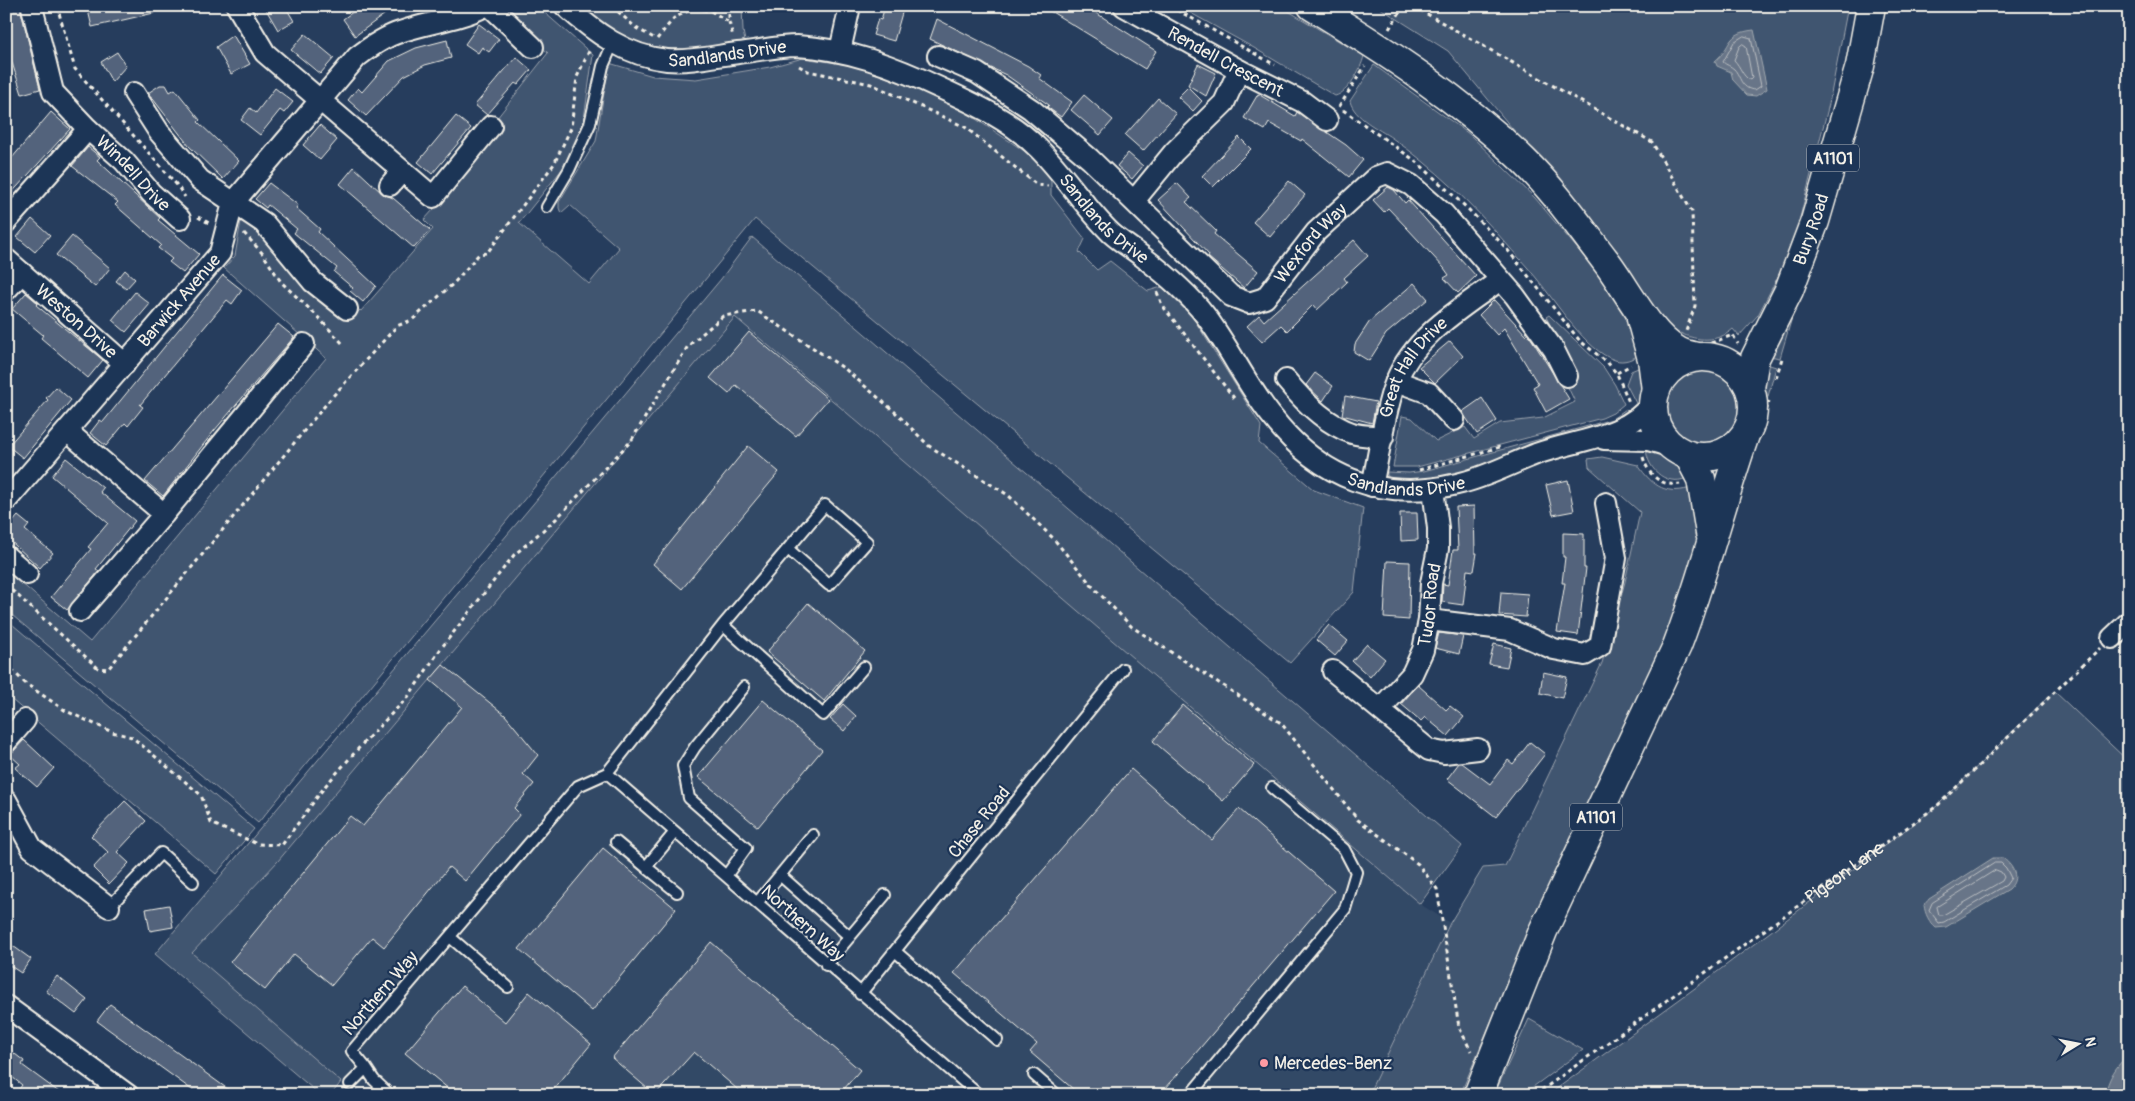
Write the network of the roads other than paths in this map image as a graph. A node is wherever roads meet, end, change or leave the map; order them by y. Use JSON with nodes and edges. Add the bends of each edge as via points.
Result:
{"nodes":[{"id":1,"x":237,"y":6,"type":"edge"},
{"id":2,"x":485,"y":6,"type":"edge"},
{"id":3,"x":490,"y":6,"type":"edge"},
{"id":4,"x":565,"y":6,"type":"edge"},
{"id":5,"x":850,"y":6,"type":"edge"},
{"id":6,"x":1124,"y":6,"type":"edge"},
{"id":7,"x":1312,"y":6,"type":"edge"},
{"id":8,"x":1871,"y":6,"type":"edge"},
{"id":9,"x":32,"y":7,"type":"edge"},
{"id":10,"x":533,"y":47,"type":"dead end"},
{"id":11,"x":610,"y":49,"type":"junction"},
{"id":12,"x":840,"y":51,"type":"junction"},
{"id":13,"x":938,"y":56,"type":"dead end"},
{"id":14,"x":1239,"y":70,"type":"junction"},
{"id":15,"x":134,"y":93,"type":"dead end"},
{"id":16,"x":321,"y":100,"type":"junction"},
{"id":17,"x":1327,"y":120,"type":"dead end"},
{"id":18,"x":491,"y":126,"type":"dead end"},
{"id":19,"x":88,"y":128,"type":"junction"},
{"id":20,"x":1134,"y":201,"type":"junction"},
{"id":21,"x":233,"y":203,"type":"junction"},
{"id":22,"x":546,"y":207,"type":"dead end"},
{"id":23,"x":180,"y":219,"type":"dead end"},
{"id":24,"x":6,"y":222,"type":"edge"},
{"id":25,"x":6,"y":259,"type":"edge"},
{"id":26,"x":22,"y":272,"type":"junction"},
{"id":27,"x":1500,"y":280,"type":"junction"},
{"id":28,"x":6,"y":290,"type":"edge"},
{"id":29,"x":1781,"y":305,"type":"junction"},
{"id":30,"x":347,"y":309,"type":"dead end"},
{"id":31,"x":1640,"y":313,"type":"junction"},
{"id":32,"x":304,"y":344,"type":"dead end"},
{"id":33,"x":1697,"y":351,"type":"junction"},
{"id":34,"x":125,"y":364,"type":"junction"},
{"id":35,"x":1568,"y":376,"type":"dead end"},
{"id":36,"x":1286,"y":380,"type":"dead end"},
{"id":37,"x":1396,"y":381,"type":"junction"},
{"id":38,"x":1750,"y":388,"type":"junction"},
{"id":39,"x":1654,"y":396,"type":"junction"},
{"id":40,"x":1454,"y":420,"type":"dead end"},
{"id":41,"x":67,"y":431,"type":"junction"},
{"id":42,"x":1383,"y":437,"type":"junction"},
{"id":43,"x":1744,"y":438,"type":"junction"},
{"id":44,"x":1590,"y":439,"type":"junction"},
{"id":45,"x":1681,"y":452,"type":"junction"},
{"id":46,"x":1372,"y":486,"type":"junction"},
{"id":47,"x":1433,"y":489,"type":"junction"},
{"id":48,"x":6,"y":501,"type":"edge"},
{"id":49,"x":1606,"y":503,"type":"dead end"},
{"id":50,"x":164,"y":514,"type":"junction"},
{"id":51,"x":1711,"y":539,"type":"junction"},
{"id":52,"x":788,"y":549,"type":"junction"},
{"id":53,"x":6,"y":556,"type":"edge"},
{"id":54,"x":27,"y":574,"type":"dead end"},
{"id":55,"x":80,"y":611,"type":"dead end"},
{"id":56,"x":1429,"y":620,"type":"junction"},
{"id":57,"x":2129,"y":622,"type":"edge"},
{"id":58,"x":723,"y":625,"type":"junction"},
{"id":59,"x":2112,"y":638,"type":"road end"},
{"id":60,"x":864,"y":666,"type":"dead end"},
{"id":61,"x":1124,"y":669,"type":"dead end"},
{"id":62,"x":1333,"y":671,"type":"dead end"},
{"id":63,"x":744,"y":687,"type":"dead end"},
{"id":64,"x":1381,"y":708,"type":"junction"},
{"id":65,"x":25,"y":720,"type":"dead end"},
{"id":66,"x":6,"y":742,"type":"edge"},
{"id":67,"x":1478,"y":749,"type":"dead end"},
{"id":68,"x":607,"y":773,"type":"junction"},
{"id":69,"x":1272,"y":788,"type":"dead end"},
{"id":70,"x":6,"y":800,"type":"edge"},
{"id":71,"x":675,"y":832,"type":"junction"},
{"id":72,"x":813,"y":835,"type":"dead end"},
{"id":73,"x":616,"y":842,"type":"dead end"},
{"id":74,"x":646,"y":867,"type":"junction"},
{"id":75,"x":726,"y":876,"type":"junction"},
{"id":76,"x":781,"y":876,"type":"junction"},
{"id":77,"x":194,"y":882,"type":"dead end"},
{"id":78,"x":677,"y":892,"type":"dead end"},
{"id":79,"x":886,"y":895,"type":"dead end"},
{"id":80,"x":757,"y":903,"type":"junction"},
{"id":81,"x":108,"y":908,"type":"joint"},
{"id":82,"x":450,"y":937,"type":"junction"},
{"id":83,"x":850,"y":937,"type":"junction"},
{"id":84,"x":895,"y":951,"type":"junction"},
{"id":85,"x":826,"y":965,"type":"junction"},
{"id":86,"x":508,"y":987,"type":"dead end"},
{"id":87,"x":860,"y":994,"type":"junction"},
{"id":88,"x":6,"y":1006,"type":"edge"},
{"id":89,"x":997,"y":1040,"type":"dead end"},
{"id":90,"x":366,"y":1068,"type":"junction"},
{"id":91,"x":1034,"y":1075,"type":"dead end"},
{"id":92,"x":350,"y":1084,"type":"dead end"},
{"id":93,"x":1481,"y":1087,"type":"edge"},
{"id":94,"x":128,"y":1095,"type":"edge"},
{"id":95,"x":390,"y":1095,"type":"edge"},
{"id":96,"x":979,"y":1095,"type":"edge"},
{"id":97,"x":1057,"y":1095,"type":"edge"},
{"id":98,"x":1190,"y":1095,"type":"edge"}],
"edges":[{"from":1,"to":16,"type":"street","via":[[266,54]]},
{"from":2,"to":16,"type":"street","name":"Barwick Avenue","via":[[466,16],[400,32],[377,43],[357,57]]},
{"from":3,"to":10,"type":"street"},
{"from":4,"to":11,"type":"street","name":"Sandlands Drive","via":[[599,34]]},
{"from":5,"to":12,"type":"street"},
{"from":6,"to":14,"type":"street","name":"Rendell Crescent"},
{"from":7,"to":31,"type":"main road","via":[[1378,46],[1451,99],[1524,161],[1573,217],[1616,274]]},
{"from":8,"to":29,"type":"main road","name":"Bury Road","number":"A1101","via":[[1860,66],[1815,221]]},
{"from":9,"to":19,"type":"street","name":"Windell Drive","via":[[54,92]]},
{"from":11,"to":12,"type":"street","name":"Sandlands Drive","via":[[667,60],[793,46]]},
{"from":11,"to":22,"type":"lane","via":[[590,124],[569,170]]},
{"from":12,"to":46,"type":"street","name":"Sandlands Drive","via":[[901,69],[954,94],[1003,120],[1038,148],[1112,234],[1144,257],[1203,312],[1250,387],[1299,448],[1332,470]]},
{"from":13,"to":20,"type":"street","name":"Wexford Way","via":[[1035,104]]},
{"from":14,"to":17,"type":"street","name":"Rendell Crescent","via":[[1303,102]]},
{"from":14,"to":20,"type":"street","via":[[1224,103],[1174,152]]},
{"from":15,"to":21,"type":"street","via":[[159,132],[200,180]]},
{"from":16,"to":18,"type":"street","via":[[396,178],[433,197]]},
{"from":16,"to":21,"type":"street","name":"Barwick Avenue"},
{"from":19,"to":23,"type":"street","name":"Windell Drive"},
{"from":19,"to":24,"type":"street","name":"Windell Drive"},
{"from":20,"to":27,"type":"street","name":"Wexford Way","via":[[1231,296],[1249,302],[1265,298],[1316,232],[1376,177],[1387,173],[1412,185],[1444,214]]},
{"from":21,"to":30,"type":"street","via":[[264,223],[313,282]]},
{"from":21,"to":34,"type":"street","name":"Barwick Avenue","via":[[220,253]]},
{"from":25,"to":26,"type":"street","name":"Weston Drive"},
{"from":26,"to":28,"type":"street"},
{"from":26,"to":34,"type":"street","name":"Weston Drive"},
{"from":27,"to":35,"type":"street","name":"Wexford Way","via":[[1554,350]]},
{"from":27,"to":37,"type":"street","name":"Great Hall Drive","via":[[1415,349]]},
{"from":29,"to":33,"type":"main road","name":"Bury Road","number":"A1101","via":[[1730,352]]},
{"from":29,"to":38,"type":"main road","name":"Bury Road","number":"A1101","via":[[1755,358]]},
{"from":31,"to":33,"type":"main road","via":[[1677,351]]},
{"from":31,"to":39,"type":"main road","via":[[1652,359]]},
{"from":32,"to":50,"type":"street"},
{"from":33,"to":38,"type":"main road","via":[[1728,363],[1741,373]]},
{"from":33,"to":39,"type":"main road","via":[[1671,368],[1662,378]]},
{"from":34,"to":41,"type":"street","name":"Barwick Avenue"},
{"from":36,"to":42,"type":"street","via":[[1301,399],[1332,422],[1353,433]]},
{"from":37,"to":40,"type":"street","via":[[1429,393]]},
{"from":37,"to":42,"type":"street","name":"Great Hall Drive"},
{"from":38,"to":43,"type":"main road","via":[[1754,414]]},
{"from":39,"to":44,"type":"street","name":"Sandlands Drive","via":[[1645,413],[1624,426]]},
{"from":39,"to":45,"type":"main road","via":[[1654,419],[1661,435]]},
{"from":41,"to":48,"type":"street","name":"Barwick Avenue"},
{"from":41,"to":50,"type":"street"},
{"from":42,"to":46,"type":"street","name":"Great Hall Drive"},
{"from":43,"to":45,"type":"main road","via":[[1719,456],[1704,458]]},
{"from":43,"to":51,"type":"main road","number":"A1101"},
{"from":44,"to":45,"type":"street","name":"Sandlands Drive","via":[[1648,440]]},
{"from":44,"to":47,"type":"street","name":"Sandlands Drive","via":[[1537,454],[1460,484]]},
{"from":45,"to":51,"type":"main road","number":"A1101","via":[[1701,478]]},
{"from":46,"to":47,"type":"street","name":"Sandlands Drive","via":[[1398,492]]},
{"from":47,"to":56,"type":"street","name":"Tudor Road","via":[[1438,549],[1431,583]]},
{"from":49,"to":56,"type":"street","via":[[1616,558],[1600,646],[1586,655],[1554,649],[1510,630]]},
{"from":50,"to":55,"type":"street"},
{"from":51,"to":93,"type":"main road","number":"A1101","via":[[1695,598],[1677,646],[1543,931]]},
{"from":52,"to":52,"type":"lane","name":"Northern Way","via":[[826,505],[867,542],[829,586]]},
{"from":52,"to":58,"type":"lane","name":"Northern Way"},
{"from":53,"to":54,"type":"street"},
{"from":56,"to":64,"type":"street","name":"Tudor Road","via":[[1423,650],[1412,674]]},
{"from":57,"to":59,"type":"street"},
{"from":58,"to":60,"type":"lane","via":[[822,715]]},
{"from":58,"to":68,"type":"lane","name":"Northern Way"},
{"from":61,"to":84,"type":"lane","name":"Chase Road"},
{"from":62,"to":64,"type":"street"},
{"from":63,"to":75,"type":"lane","via":[[683,766],[689,798],[746,848]]},
{"from":64,"to":67,"type":"street","via":[[1429,750],[1444,754]]},
{"from":65,"to":66,"type":"street"},
{"from":68,"to":71,"type":"lane","name":"Northern Way"},
{"from":68,"to":82,"type":"lane","name":"Northern Way","via":[[578,786]]},
{"from":69,"to":98,"type":"lane","via":[[1344,849],[1356,872],[1345,909]]},
{"from":70,"to":81,"type":"street","via":[[32,848]]},
{"from":71,"to":74,"type":"lane"},
{"from":71,"to":75,"type":"lane","name":"Northern Way"},
{"from":72,"to":76,"type":"lane"},
{"from":73,"to":74,"type":"lane"},
{"from":74,"to":78,"type":"lane"},
{"from":75,"to":80,"type":"lane","name":"Northern Way"},
{"from":76,"to":80,"type":"lane"},
{"from":76,"to":83,"type":"lane"},
{"from":77,"to":81,"type":"lane","via":[[161,853]]},
{"from":79,"to":83,"type":"lane"},
{"from":80,"to":85,"type":"lane","name":"Northern Way"},
{"from":82,"to":86,"type":"lane"},
{"from":82,"to":90,"type":"lane","name":"Northern Way","via":[[352,1050]]},
{"from":83,"to":85,"type":"lane"},
{"from":84,"to":87,"type":"lane","name":"Chase Road"},
{"from":84,"to":89,"type":"lane"},
{"from":85,"to":87,"type":"lane","name":"Northern Way"},
{"from":87,"to":96,"type":"lane","name":"Northern Way"},
{"from":88,"to":94,"type":"street"},
{"from":90,"to":92,"type":"lane"},
{"from":90,"to":95,"type":"lane"},
{"from":91,"to":97,"type":"lane"}]}
